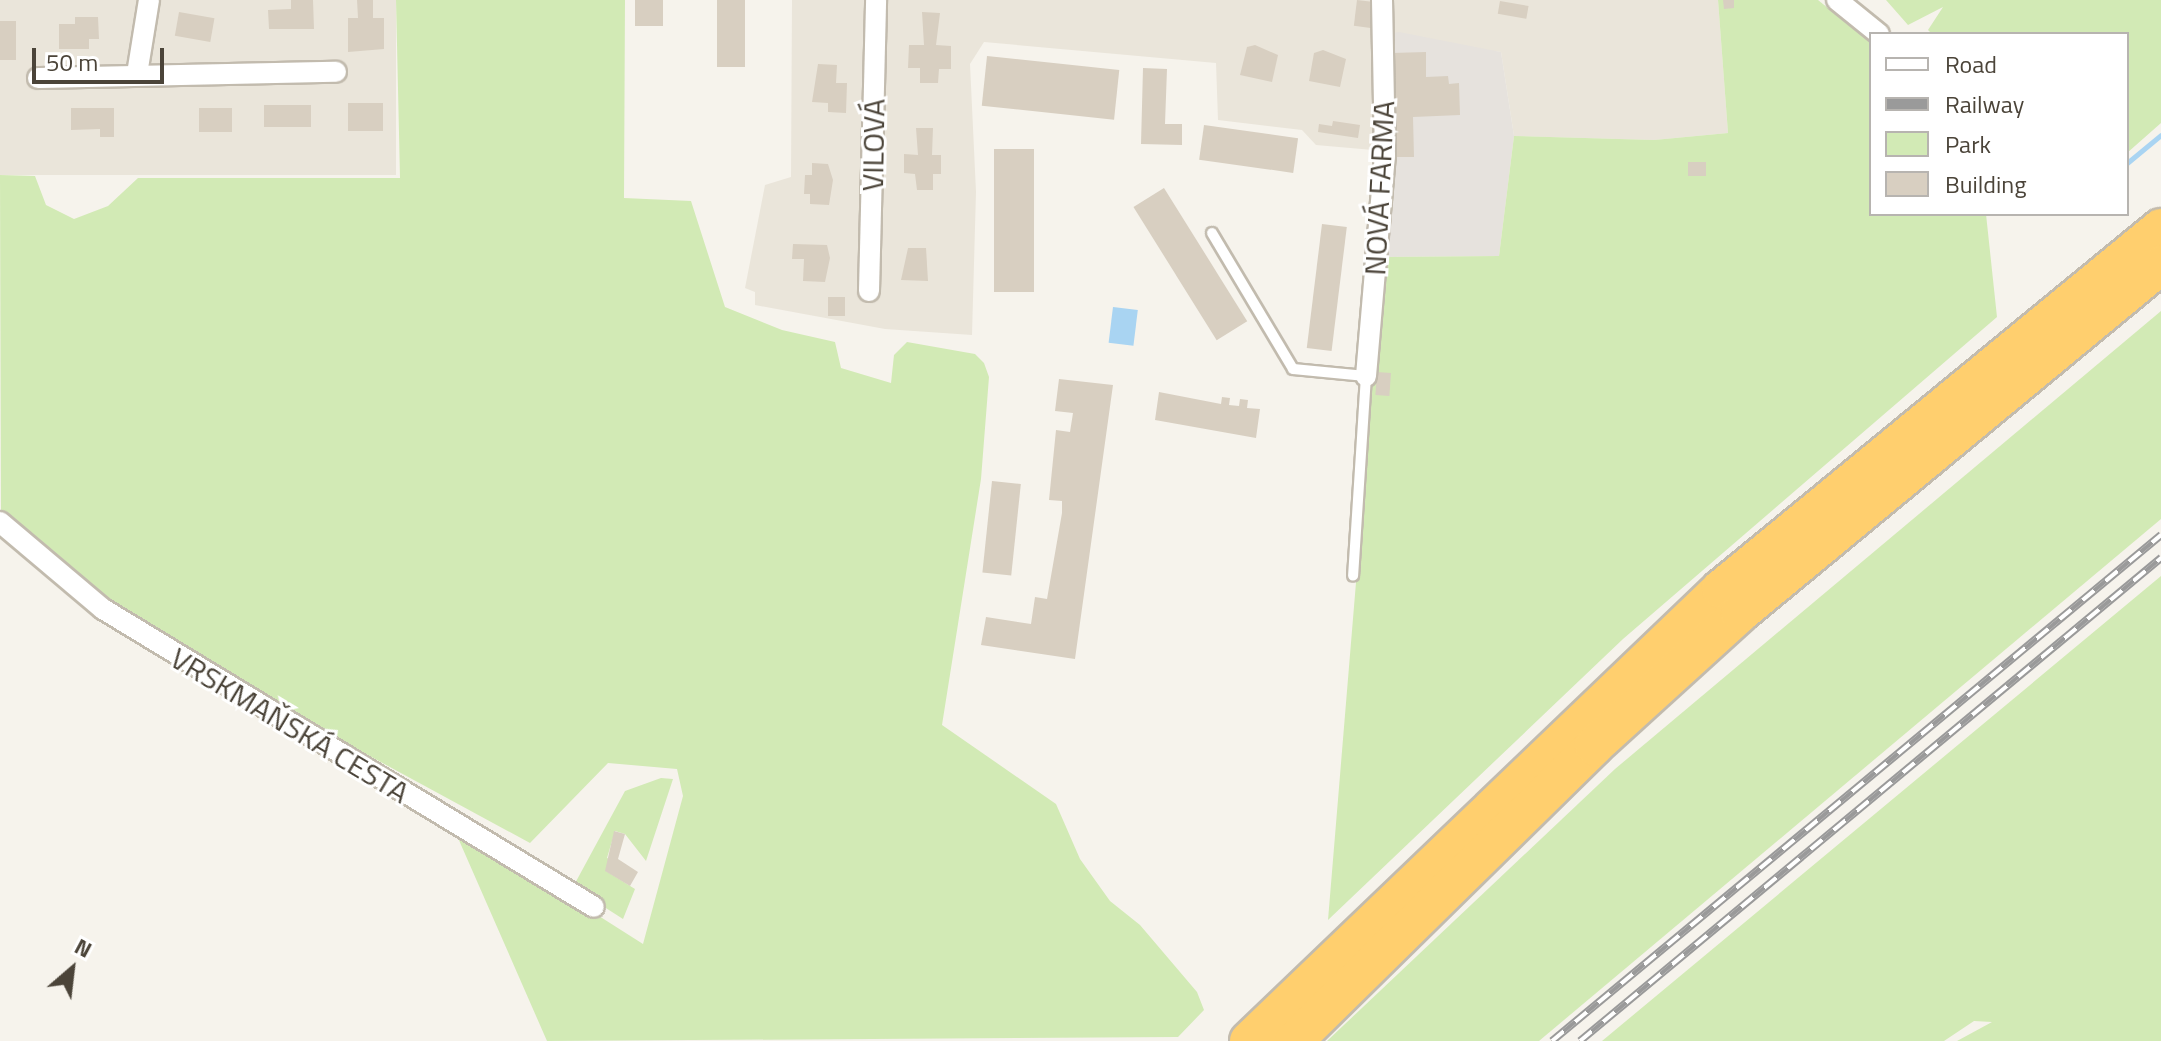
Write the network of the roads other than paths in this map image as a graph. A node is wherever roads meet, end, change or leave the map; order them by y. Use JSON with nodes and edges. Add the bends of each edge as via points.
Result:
{"nodes":[{"id":1,"x":149,"y":0,"type":"edge"},
{"id":2,"x":876,"y":0,"type":"edge"},
{"id":3,"x":1382,"y":0,"type":"edge"},
{"id":4,"x":1837,"y":0,"type":"edge"},
{"id":5,"x":1877,"y":32,"type":"edge"},
{"id":6,"x":336,"y":72,"type":"dead end"},
{"id":7,"x":137,"y":74,"type":"junction"},
{"id":8,"x":38,"y":78,"type":"dead end"},
{"id":9,"x":2161,"y":228,"type":"edge"},
{"id":10,"x":1212,"y":233,"type":"dead end"},
{"id":11,"x":2161,"y":265,"type":"edge"},
{"id":12,"x":869,"y":291,"type":"dead end"},
{"id":13,"x":1366,"y":376,"type":"junction"},
{"id":14,"x":0,"y":522,"type":"edge"},
{"id":15,"x":1353,"y":576,"type":"dead end"},
{"id":16,"x":594,"y":907,"type":"dead end"},
{"id":17,"x":1249,"y":1041,"type":"edge"},
{"id":18,"x":1294,"y":1041,"type":"edge"}],
"edges":[{"from":1,"to":7,"type":"street"},
{"from":2,"to":12,"type":"street","name":"VILOVÁ"},
{"from":3,"to":13,"type":"street","name":"NOVÁ FARMA","via":[[1385,156]]},
{"from":4,"to":5,"type":"street"},
{"from":6,"to":7,"type":"street"},
{"from":7,"to":8,"type":"street"},
{"from":9,"to":17,"type":"highway","via":[[1721,589]]},
{"from":10,"to":13,"type":"lane","via":[[1293,369]]},
{"from":11,"to":18,"type":"highway","via":[[1740,613],[1594,746]]},
{"from":13,"to":15,"type":"lane","name":"NOVÁ FARMA"},
{"from":14,"to":16,"type":"street","name":"VRSKMAŇSKÁ CESTA","via":[[130,627]]}]}
